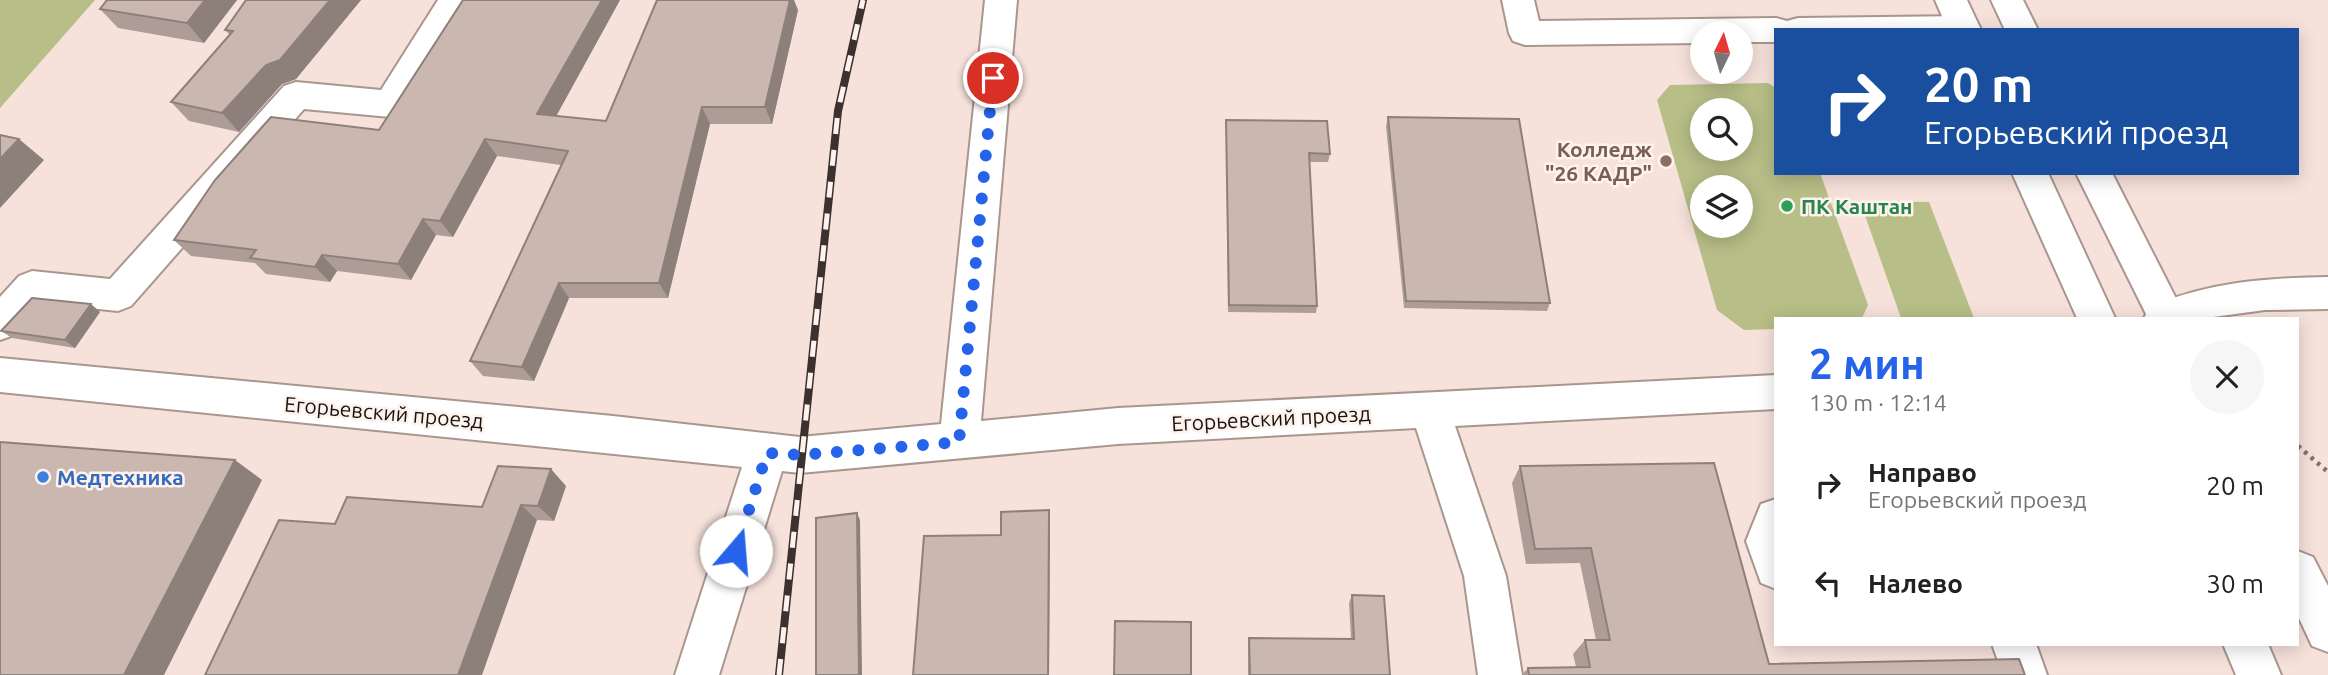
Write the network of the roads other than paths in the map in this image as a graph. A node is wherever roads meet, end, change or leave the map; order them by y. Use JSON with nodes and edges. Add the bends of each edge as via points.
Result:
{"nodes":[{"id":1,"x":454,"y":0,"type":"edge"},
{"id":2,"x":1001,"y":0,"type":"edge"},
{"id":3,"x":1518,"y":0,"type":"edge"},
{"id":4,"x":2007,"y":0,"type":"edge"},
{"id":5,"x":1960,"y":19,"type":"edge"},
{"id":6,"x":1827,"y":28,"type":"edge"},
{"id":7,"x":2021,"y":28,"type":"edge"},
{"id":8,"x":1774,"y":30,"type":"edge"},
{"id":9,"x":2031,"y":175,"type":"edge"},
{"id":10,"x":2095,"y":175,"type":"edge"},
{"id":11,"x":2328,"y":293,"type":"edge"},
{"id":12,"x":2096,"y":317,"type":"edge"},
{"id":13,"x":2166,"y":317,"type":"edge"},
{"id":14,"x":2169,"y":317,"type":"edge"},
{"id":15,"x":0,"y":324,"type":"edge"},
{"id":16,"x":0,"y":375,"type":"edge"},
{"id":17,"x":1774,"y":399,"type":"edge"},
{"id":18,"x":1430,"y":410,"type":"junction"},
{"id":19,"x":959,"y":442,"type":"junction"},
{"id":20,"x":767,"y":453,"type":"junction"},
{"id":21,"x":1774,"y":523,"type":"edge"},
{"id":22,"x":1774,"y":563,"type":"edge"},
{"id":23,"x":2299,"y":573,"type":"edge"},
{"id":24,"x":2328,"y":631,"type":"edge"},
{"id":25,"x":2015,"y":646,"type":"edge"},
{"id":26,"x":2246,"y":646,"type":"edge"},
{"id":27,"x":697,"y":675,"type":"edge"},
{"id":28,"x":1500,"y":675,"type":"edge"},
{"id":29,"x":2025,"y":675,"type":"edge"},
{"id":30,"x":2259,"y":675,"type":"edge"}],
"edges":[{"from":1,"to":15,"type":"street","via":[[390,104],[296,94],[118,295],[32,287]]},
{"from":2,"to":19,"type":"street"},
{"from":3,"to":8,"type":"street","via":[[1525,33]]},
{"from":4,"to":7,"type":"street"},
{"from":5,"to":6,"type":"street"},
{"from":9,"to":12,"type":"street"},
{"from":10,"to":13,"type":"street"},
{"from":11,"to":14,"type":"street","via":[[2266,294],[2215,302]]},
{"from":16,"to":20,"type":"street","name":"Егорьевский проезд"},
{"from":17,"to":18,"type":"street","name":"Егорьевский проезд"},
{"from":18,"to":19,"type":"street","name":"Егорьевский проезд","via":[[1118,426]]},
{"from":18,"to":28,"type":"street","via":[[1485,576]]},
{"from":19,"to":20,"type":"street","name":"Егорьевский проезд","via":[[800,455]]},
{"from":20,"to":27,"type":"street"},
{"from":21,"to":22,"type":"street","via":[[1767,541]]},
{"from":23,"to":24,"type":"street"},
{"from":25,"to":29,"type":"street"},
{"from":26,"to":30,"type":"street"}]}
